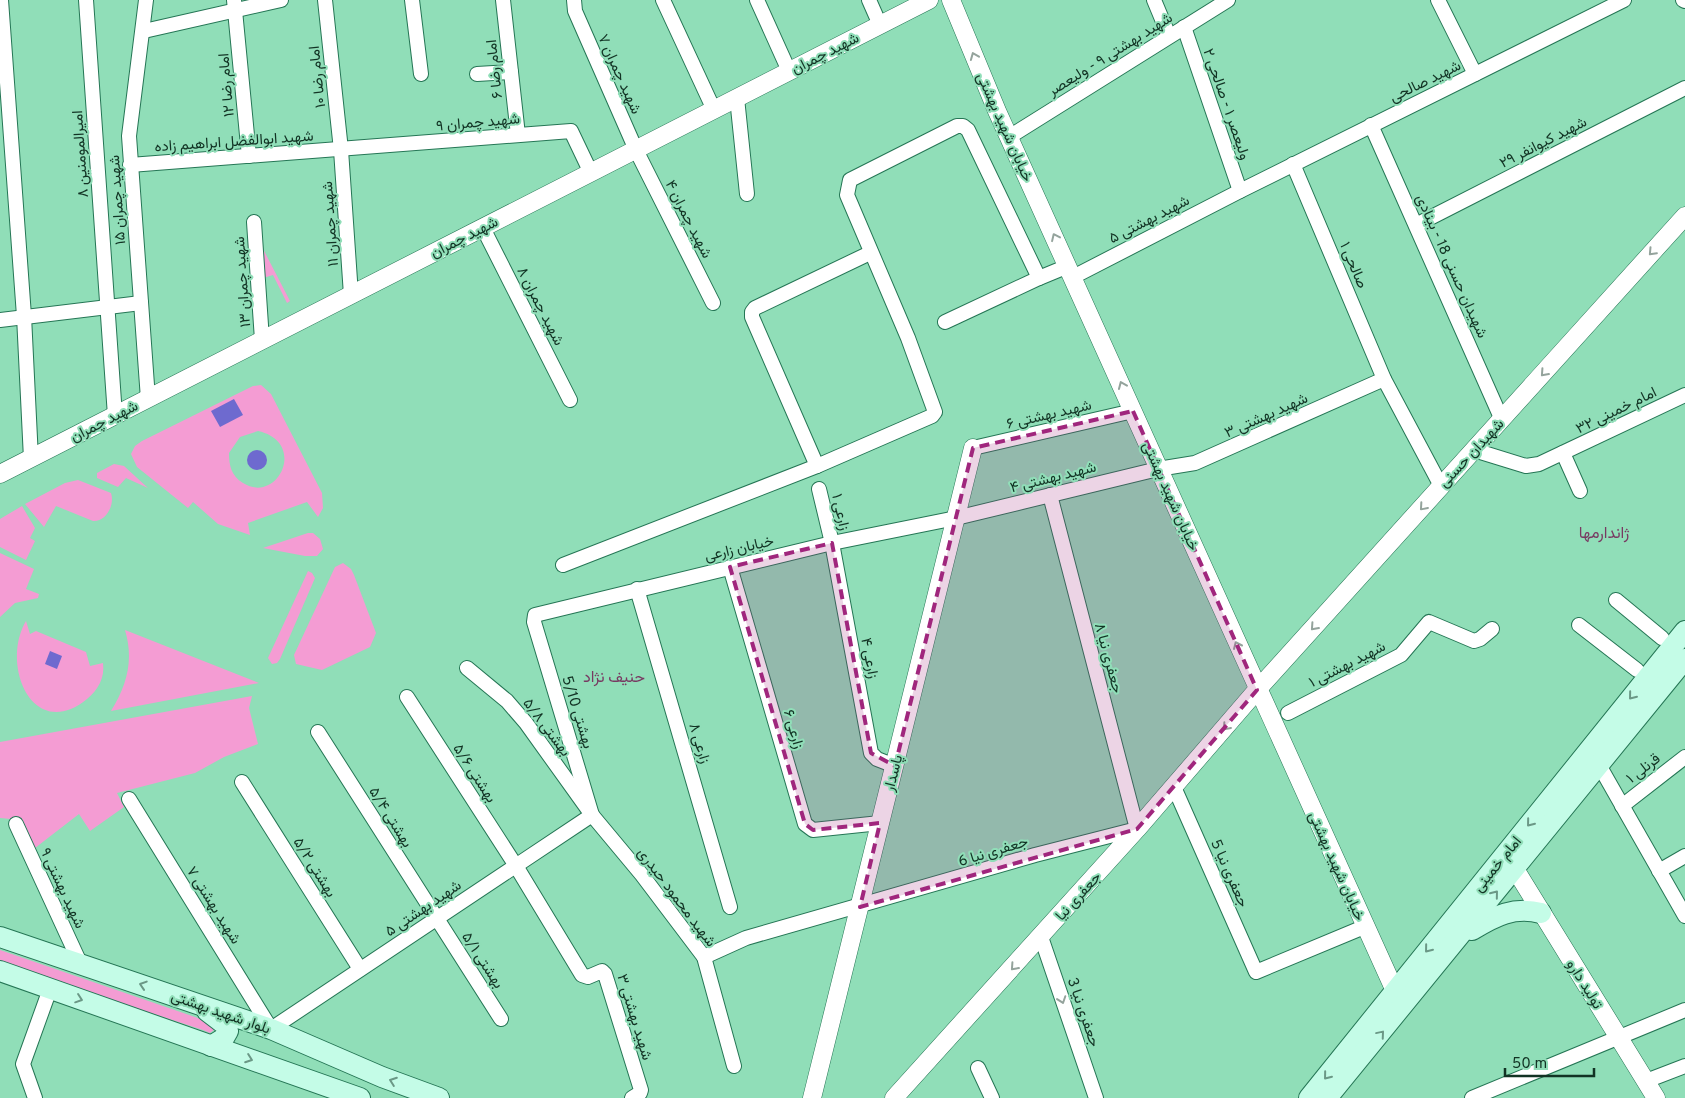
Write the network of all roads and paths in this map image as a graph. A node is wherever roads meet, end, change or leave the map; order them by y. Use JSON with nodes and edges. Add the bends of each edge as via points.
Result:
{"nodes":[{"id":1,"x":1,"y":0,"type":"edge"},
{"id":2,"x":86,"y":0,"type":"edge"},
{"id":3,"x":146,"y":0,"type":"edge"},
{"id":4,"x":281,"y":0,"type":"edge"},
{"id":5,"x":325,"y":0,"type":"edge"},
{"id":6,"x":412,"y":0,"type":"edge"},
{"id":7,"x":503,"y":0,"type":"edge"},
{"id":8,"x":663,"y":0,"type":"edge"},
{"id":9,"x":757,"y":0,"type":"edge"},
{"id":10,"x":869,"y":0,"type":"edge"},
{"id":11,"x":929,"y":0,"type":"edge"},
{"id":12,"x":951,"y":0,"type":"edge"},
{"id":13,"x":1154,"y":0,"type":"edge"},
{"id":14,"x":1228,"y":0,"type":"edge"},
{"id":15,"x":1438,"y":0,"type":"edge"},
{"id":16,"x":1624,"y":0,"type":"edge"},
{"id":17,"x":235,"y":5,"type":"edge"},
{"id":18,"x":574,"y":6,"type":"edge"},
{"id":19,"x":1207,"y":6,"type":"edge"},
{"id":20,"x":880,"y":25,"type":"junction"},
{"id":21,"x":1184,"y":27,"type":"junction"},
{"id":22,"x":144,"y":31,"type":"junction"},
{"id":23,"x":1169,"y":36,"type":"junction"},
{"id":24,"x":790,"y":71,"type":"junction"},
{"id":25,"x":511,"y":72,"type":"junction"},
{"id":26,"x":421,"y":74,"type":"dead end"},
{"id":27,"x":477,"y":74,"type":"dead end"},
{"id":28,"x":1474,"y":74,"type":"junction"},
{"id":29,"x":1685,"y":88,"type":"edge"},
{"id":30,"x":737,"y":98,"type":"junction"},
{"id":31,"x":714,"y":110,"type":"junction"},
{"id":32,"x":1371,"y":125,"type":"junction"},
{"id":33,"x":518,"y":135,"type":"junction"},
{"id":34,"x":1009,"y":137,"type":"junction"},
{"id":35,"x":341,"y":150,"type":"junction"},
{"id":36,"x":636,"y":150,"type":"junction"},
{"id":37,"x":249,"y":156,"type":"junction"},
{"id":38,"x":1293,"y":164,"type":"junction"},
{"id":39,"x":130,"y":165,"type":"junction"},
{"id":40,"x":591,"y":173,"type":"junction"},
{"id":41,"x":1240,"y":191,"type":"junction"},
{"id":42,"x":747,"y":194,"type":"dead end"},
{"id":43,"x":1685,"y":216,"type":"edge"},
{"id":44,"x":254,"y":222,"type":"dead end"},
{"id":45,"x":1416,"y":225,"type":"junction"},
{"id":46,"x":483,"y":228,"type":"junction"},
{"id":47,"x":870,"y":253,"type":"junction"},
{"id":48,"x":1071,"y":271,"type":"junction"},
{"id":49,"x":1039,"y":278,"type":"junction"},
{"id":50,"x":351,"y":295,"type":"junction"},
{"id":51,"x":141,"y":303,"type":"junction"},
{"id":52,"x":713,"y":303,"type":"dead end"},
{"id":53,"x":107,"y":306,"type":"junction"},
{"id":54,"x":24,"y":316,"type":"junction"},
{"id":55,"x":0,"y":320,"type":"edge"},
{"id":56,"x":945,"y":322,"type":"dead end"},
{"id":57,"x":262,"y":340,"type":"junction"},
{"id":58,"x":1384,"y":379,"type":"junction"},
{"id":59,"x":1685,"y":395,"type":"edge"},
{"id":60,"x":148,"y":399,"type":"junction"},
{"id":61,"x":570,"y":400,"type":"dead end"},
{"id":62,"x":1133,"y":411,"type":"junction"},
{"id":63,"x":115,"y":416,"type":"junction"},
{"id":64,"x":1502,"y":420,"type":"junction"},
{"id":65,"x":973,"y":448,"type":"joint"},
{"id":66,"x":1474,"y":450,"type":"junction"},
{"id":67,"x":1562,"y":454,"type":"junction"},
{"id":68,"x":31,"y":459,"type":"junction"},
{"id":69,"x":817,"y":466,"type":"junction"},
{"id":70,"x":1158,"y":469,"type":"junction"},
{"id":71,"x":0,"y":474,"type":"edge"},
{"id":72,"x":1441,"y":486,"type":"junction"},
{"id":73,"x":819,"y":489,"type":"dead end"},
{"id":74,"x":1580,"y":492,"type":"dead end"},
{"id":75,"x":1050,"y":495,"type":"junction"},
{"id":76,"x":956,"y":518,"type":"junction"},
{"id":77,"x":832,"y":543,"type":"junction"},
{"id":78,"x":563,"y":565,"type":"dead end"},
{"id":79,"x":730,"y":567,"type":"junction"},
{"id":80,"x":636,"y":589,"type":"junction"},
{"id":81,"x":1616,"y":600,"type":"dead end"},
{"id":82,"x":534,"y":618,"type":"joint"},
{"id":83,"x":1579,"y":625,"type":"dead end"},
{"id":84,"x":1492,"y":629,"type":"dead end"},
{"id":85,"x":1685,"y":631,"type":"edge"},
{"id":86,"x":1662,"y":638,"type":"dead end"},
{"id":87,"x":1685,"y":659,"type":"edge"},
{"id":88,"x":467,"y":668,"type":"dead end"},
{"id":89,"x":1637,"y":670,"type":"dead end"},
{"id":90,"x":1257,"y":690,"type":"junction"},
{"id":91,"x":407,"y":697,"type":"dead end"},
{"id":92,"x":1288,"y":713,"type":"dead end"},
{"id":93,"x":318,"y":732,"type":"dead end"},
{"id":94,"x":1685,"y":757,"type":"edge"},
{"id":95,"x":1598,"y":765,"type":"junction"},
{"id":96,"x":894,"y":766,"type":"junction"},
{"id":97,"x":242,"y":782,"type":"dead end"},
{"id":98,"x":1174,"y":787,"type":"junction"},
{"id":99,"x":128,"y":799,"type":"dead end"},
{"id":100,"x":1622,"y":806,"type":"junction"},
{"id":101,"x":592,"y":815,"type":"junction"},
{"id":102,"x":880,"y":823,"type":"junction"},
{"id":103,"x":16,"y":824,"type":"dead end"},
{"id":104,"x":1137,"y":829,"type":"junction"},
{"id":105,"x":1685,"y":856,"type":"edge"},
{"id":106,"x":516,"y":866,"type":"junction"},
{"id":107,"x":1515,"y":869,"type":"junction"},
{"id":108,"x":1659,"y":871,"type":"junction"},
{"id":109,"x":860,"y":906,"type":"junction"},
{"id":110,"x":730,"y":907,"type":"dead end"},
{"id":111,"x":1541,"y":914,"type":"junction"},
{"id":112,"x":1685,"y":916,"type":"edge"},
{"id":113,"x":437,"y":918,"type":"junction"},
{"id":114,"x":1364,"y":927,"type":"junction"},
{"id":115,"x":0,"y":937,"type":"edge"},
{"id":116,"x":1041,"y":937,"type":"junction"},
{"id":117,"x":1460,"y":938,"type":"junction"},
{"id":118,"x":704,"y":957,"type":"junction"},
{"id":119,"x":81,"y":965,"type":"junction"},
{"id":120,"x":360,"y":970,"type":"junction"},
{"id":121,"x":0,"y":971,"type":"edge"},
{"id":122,"x":50,"y":989,"type":"junction"},
{"id":123,"x":1401,"y":996,"type":"junction"},
{"id":124,"x":191,"y":1001,"type":"junction"},
{"id":125,"x":1685,"y":1010,"type":"edge"},
{"id":126,"x":501,"y":1019,"type":"dead end"},
{"id":127,"x":271,"y":1029,"type":"junction"},
{"id":128,"x":1618,"y":1036,"type":"junction"},
{"id":129,"x":211,"y":1046,"type":"junction"},
{"id":130,"x":734,"y":1066,"type":"dead end"},
{"id":131,"x":1685,"y":1066,"type":"edge"},
{"id":132,"x":978,"y":1068,"type":"dead end"},
{"id":133,"x":1646,"y":1081,"type":"junction"},
{"id":134,"x":35,"y":1098,"type":"edge"},
{"id":135,"x":360,"y":1098,"type":"edge"},
{"id":136,"x":439,"y":1098,"type":"edge"},
{"id":137,"x":632,"y":1098,"type":"edge"},
{"id":138,"x":812,"y":1098,"type":"edge"},
{"id":139,"x":894,"y":1098,"type":"edge"},
{"id":140,"x":992,"y":1098,"type":"edge"},
{"id":141,"x":1096,"y":1098,"type":"edge"},
{"id":142,"x":1309,"y":1098,"type":"edge"},
{"id":143,"x":1327,"y":1098,"type":"edge"},
{"id":144,"x":1472,"y":1098,"type":"edge"},
{"id":145,"x":1656,"y":1098,"type":"edge"}],
"edges":[{"from":1,"to":54,"type":"street"},
{"from":2,"to":53,"type":"street","name":"امیرالمومنین ۸"},
{"from":3,"to":22,"type":"street","name":"شهید چمران ۱۵"},
{"from":4,"to":17,"type":"street"},
{"from":5,"to":35,"type":"street","name":"امام رضا ۱۰"},
{"from":6,"to":26,"type":"street"},
{"from":7,"to":25,"type":"street","name":"امام رضا ۶"},
{"from":8,"to":31,"type":"street"},
{"from":9,"to":24,"type":"street"},
{"from":10,"to":20,"type":"street"},
{"from":11,"to":20,"type":"street","name":"شهید چمران"},
{"from":34,"to":12,"type":"street","name":"خیابان شهید بهشتی","one_way":true},
{"from":13,"to":23,"type":"street"},
{"from":14,"to":19,"type":"street","name":"شهید بهشتی ۹ - ولیعصر"},
{"from":15,"to":28,"type":"street"},
{"from":16,"to":28,"type":"street","name":"شهید صالحی"},
{"from":17,"to":22,"type":"street"},
{"from":17,"to":37,"type":"street","name":"امام رضا ۱۲"},
{"from":18,"to":36,"type":"street","name":"شهید چمران ۷"},
{"from":19,"to":21,"type":"street","name":"شهید بهشتی ۹ - ولیعصر"},
{"from":20,"to":24,"type":"street","name":"شهید چمران"},
{"from":21,"to":23,"type":"street","name":"شهید بهشتی ۹ - ولیعصر"},
{"from":21,"to":41,"type":"street","name":"ولیعصر ۱ - صالحی ۲"},
{"from":22,"to":39,"type":"street","name":"شهید چمران ۱۵","via":[[130,136]]},
{"from":23,"to":34,"type":"street","name":"شهید بهشتی ۹ - ولیعصر"},
{"from":24,"to":30,"type":"street","name":"شهید چمران"},
{"from":25,"to":27,"type":"street"},
{"from":25,"to":33,"type":"street","name":"امام رضا ۶"},
{"from":28,"to":32,"type":"street","name":"شهید صالحی"},
{"from":29,"to":45,"type":"street","name":"شهید کیوانفر ۲۹"},
{"from":30,"to":31,"type":"street","name":"شهید چمران"},
{"from":30,"to":42,"type":"street"},
{"from":31,"to":36,"type":"street","name":"شهید چمران"},
{"from":32,"to":38,"type":"street","name":"شهید صالحی"},
{"from":32,"to":45,"type":"street","name":"شهیدان حسنی 18 - بینادی"},
{"from":33,"to":35,"type":"street","name":"شهید چمران ۹"},
{"from":33,"to":40,"type":"street","name":"شهید چمران ۹","via":[[571,131]]},
{"from":48,"to":34,"type":"street","name":"خیابان شهید بهشتی","one_way":true},
{"from":35,"to":37,"type":"street","name":"شهید ابوالفضل ابراهیم زاده"},
{"from":35,"to":50,"type":"street","name":"شهید چمران ۱۱"},
{"from":36,"to":40,"type":"street","name":"شهید چمران"},
{"from":36,"to":52,"type":"street","name":"شهید چمران ۴"},
{"from":37,"to":39,"type":"street","name":"شهید ابوالفضل ابراهیم زاده"},
{"from":38,"to":41,"type":"street","name":"شهید صالحی"},
{"from":38,"to":58,"type":"street","name":"صالحی ۱"},
{"from":39,"to":51,"type":"street","name":"شهید چمران ۱۵"},
{"from":40,"to":46,"type":"street","name":"شهید چمران"},
{"from":41,"to":48,"type":"street","name":"شهید بهشتی ۵"},
{"from":43,"to":64,"type":"street","name":"شهیدان حسنی","one_way":true},
{"from":44,"to":57,"type":"street","name":"شهید چمران ۱۳"},
{"from":45,"to":64,"type":"street","name":"شهیدان حسنی 18 - بینادی"},
{"from":46,"to":50,"type":"street","name":"شهید چمران"},
{"from":46,"to":61,"type":"street","name":"شهید چمران ۸"},
{"from":47,"to":49,"type":"street","via":[[848,195],[850,180],[957,126],[963,126],[968,130]]},
{"from":47,"to":69,"type":"street","via":[[752,312]]},
{"from":47,"to":69,"type":"street","via":[[908,338],[935,412]]},
{"from":48,"to":49,"type":"street","name":"شهید بهشتی ۵"},
{"from":62,"to":48,"type":"street","name":"خیابان شهید بهشتی","one_way":true},
{"from":49,"to":56,"type":"street","name":"شهید بهشتی ۵"},
{"from":50,"to":57,"type":"street","name":"شهید چمران"},
{"from":51,"to":53,"type":"street"},
{"from":51,"to":60,"type":"street","name":"شهید چمران ۱۵"},
{"from":53,"to":54,"type":"street"},
{"from":53,"to":63,"type":"street","name":"امیرالمومنین ۸"},
{"from":54,"to":55,"type":"street"},
{"from":54,"to":68,"type":"street"},
{"from":57,"to":60,"type":"street","name":"شهید چمران"},
{"from":58,"to":70,"type":"street","name":"شهید بهشتی ۳","via":[[1195,463]]},
{"from":58,"to":72,"type":"street","name":"صالحی ۱"},
{"from":59,"to":67,"type":"street","name":"امام خمینی ۳۲"},
{"from":60,"to":63,"type":"street","name":"شهید چمران"},
{"from":62,"to":65,"type":"street","name":"شهید بهشتی ۶"},
{"from":62,"to":70,"type":"street","name":"خیابان شهید بهشتی"},
{"from":63,"to":68,"type":"street","name":"شهید چمران"},
{"from":64,"to":66,"type":"street","name":"شهیدان حسنی"},
{"from":65,"to":76,"type":"street","name":"پاسدار"},
{"from":66,"to":67,"type":"street","name":"امام خمینی ۳۲","via":[[1526,466]]},
{"from":66,"to":72,"type":"street","name":"شهیدان حسنی"},
{"from":67,"to":74,"type":"street"},
{"from":68,"to":71,"type":"street","name":"شهید چمران"},
{"from":69,"to":78,"type":"street"},
{"from":70,"to":75,"type":"street","name":"شهید بهشتی ۴"},
{"from":90,"to":70,"type":"street","name":"خیابان شهید بهشتی","one_way":true},
{"from":72,"to":90,"type":"street","name":"شهیدان حسنی","one_way":true},
{"from":73,"to":77,"type":"street","name":"زارعی ۱"},
{"from":75,"to":76,"type":"street","name":"شهید بهشتی ۴"},
{"from":75,"to":104,"type":"street","name":"جعفری نیا ۸"},
{"from":76,"to":77,"type":"street","name":"خیابان زارعی"},
{"from":76,"to":96,"type":"street","name":"پاسدار"},
{"from":77,"to":79,"type":"street","name":"خیابان زارعی"},
{"from":77,"to":96,"type":"street","name":"زارعی ۴","via":[[871,753],[876,759]]},
{"from":79,"to":80,"type":"street","name":"خیابان زارعی"},
{"from":79,"to":102,"type":"street","name":"زارعی ۶","via":[[805,824],[813,830]]},
{"from":80,"to":82,"type":"street","name":"خیابان زارعی"},
{"from":80,"to":110,"type":"street","name":"زارعی ۸"},
{"from":81,"to":86,"type":"street"},
{"from":82,"to":101,"type":"street","name":"بهشتی 5/10"},
{"from":83,"to":89,"type":"street"},
{"from":84,"to":92,"type":"street","name":"شهید بهشتی ۱","via":[[1474,641],[1429,622],[1400,655]]},
{"from":85,"to":123,"type":"main road","name":"امام خمینی","one_way":true},
{"from":87,"to":95,"type":"main road","name":"امام خمینی"},
{"from":88,"to":101,"type":"street","name":"بهشتی ۵/۸","via":[[507,701],[526,723]]},
{"from":90,"to":98,"type":"street","name":"جعفری نیا","one_way":true},
{"from":90,"to":114,"type":"street","name":"خیابان شهید بهشتی"},
{"from":91,"to":106,"type":"street","name":"بهشتی ۵/۶"},
{"from":93,"to":113,"type":"street","name":"بهشتی ۵/۴"},
{"from":94,"to":100,"type":"street","name":"قرنلی ۱"},
{"from":95,"to":100,"type":"street"},
{"from":95,"to":107,"type":"main road","name":"امام خمینی"},
{"from":96,"to":102,"type":"street","name":"پاسدار"},
{"from":97,"to":120,"type":"street","name":"بهشتی ۵/۲"},
{"from":98,"to":104,"type":"street","name":"جعفری نیا"},
{"from":98,"to":114,"type":"street","name":"جعفری نیا 5","via":[[1256,972]]},
{"from":99,"to":127,"type":"street","name":"شهید بهشتی ۷"},
{"from":100,"to":108,"type":"street"},
{"from":101,"to":106,"type":"street","name":"شهید بهشتی ۵"},
{"from":101,"to":118,"type":"street","name":"شهید محمود حیدری"},
{"from":102,"to":109,"type":"street","name":"پاسدار"},
{"from":103,"to":119,"type":"street","name":"شهید بهشتی ۹"},
{"from":104,"to":109,"type":"street","name":"جعفری نیا 6"},
{"from":104,"to":116,"type":"street","name":"جعفری نیا"},
{"from":105,"to":108,"type":"street"},
{"from":106,"to":113,"type":"street","name":"شهید بهشتی ۵"},
{"from":106,"to":137,"type":"street","name":"شهید بهشتی ۳","via":[[582,975],[588,977],[602,971],[605,974],[641,1090]]},
{"from":107,"to":111,"type":"street","name":"تولید دارو"},
{"from":117,"to":107,"type":"main road","name":"امام خمینی","one_way":true},
{"from":108,"to":112,"type":"street"},
{"from":109,"to":118,"type":"street","name":"جعفری نیا 6","via":[[746,938]]},
{"from":109,"to":138,"type":"street","name":"پاسدار"},
{"from":111,"to":117,"type":"main road","via":[[1526,910],[1510,911],[1494,916]]},
{"from":111,"to":128,"type":"street","name":"تولید دارو"},
{"from":113,"to":120,"type":"street","name":"شهید بهشتی ۵"},
{"from":113,"to":126,"type":"street","name":"بهشتی ۵/۱"},
{"from":114,"to":123,"type":"street","name":"خیابان شهید بهشتی"},
{"from":115,"to":119,"type":"main road","name":"بلوار شهید بهشتی"},
{"from":116,"to":139,"type":"street","name":"جعفری نیا","one_way":true},
{"from":116,"to":141,"type":"street","name":"جعفری نیا 3","one_way":true},
{"from":117,"to":123,"type":"main road","name":"امام خمینی"},
{"from":118,"to":130,"type":"street","name":"شهید محمود حیدری"},
{"from":124,"to":119,"type":"main road","name":"بلوار شهید بهشتی","one_way":true},
{"from":120,"to":127,"type":"street","name":"شهید بهشتی ۵"},
{"from":121,"to":122,"type":"main road"},
{"from":122,"to":129,"type":"main road","one_way":true},
{"from":122,"to":134,"type":"street","via":[[23,1064]]},
{"from":123,"to":142,"type":"main road","name":"امام خمینی","one_way":true},
{"from":143,"to":123,"type":"main road","name":"امام خمینی","one_way":true},
{"from":124,"to":127,"type":"main road","name":"بلوار شهید بهشتی"},
{"from":124,"to":129,"type":"main road","via":[[213,1014],[228,1031],[224,1038]]},
{"from":125,"to":128,"type":"street"},
{"from":136,"to":127,"type":"main road","name":"بلوار شهید بهشتی","one_way":true},
{"from":128,"to":133,"type":"street","name":"تولید دارو"},
{"from":128,"to":144,"type":"street"},
{"from":129,"to":135,"type":"main road","one_way":true},
{"from":131,"to":133,"type":"street"},
{"from":132,"to":140,"type":"street"},
{"from":133,"to":145,"type":"street","name":"تولید دارو"}]}
